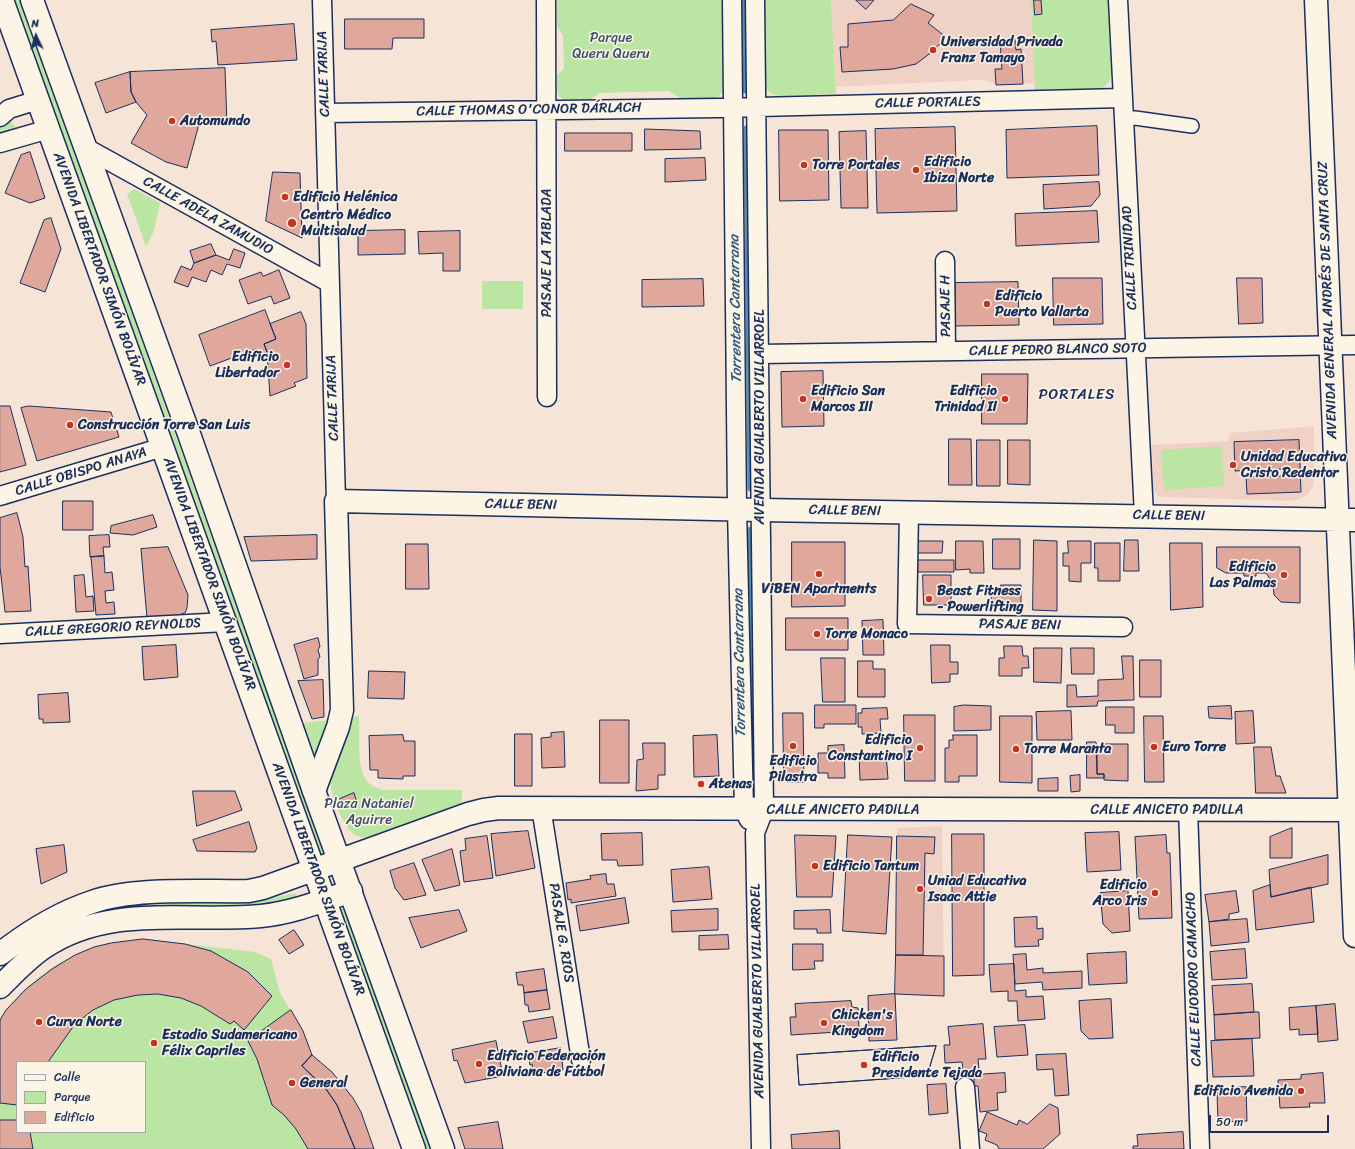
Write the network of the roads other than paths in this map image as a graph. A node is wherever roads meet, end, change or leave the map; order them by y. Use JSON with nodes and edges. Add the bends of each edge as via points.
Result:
{"nodes":[{"id":1,"x":2,"y":0,"type":"edge"},
{"id":2,"x":32,"y":0,"type":"edge"},
{"id":3,"x":322,"y":0,"type":"edge"},
{"id":4,"x":546,"y":0,"type":"edge"},
{"id":5,"x":732,"y":0,"type":"edge"},
{"id":6,"x":755,"y":0,"type":"edge"},
{"id":7,"x":1118,"y":0,"type":"edge"},
{"id":8,"x":1316,"y":0,"type":"edge"},
{"id":9,"x":1122,"y":98,"type":"junction"},
{"id":10,"x":38,"y":100,"type":"junction"},
{"id":11,"x":757,"y":107,"type":"junction"},
{"id":12,"x":734,"y":108,"type":"junction"},
{"id":13,"x":3,"y":110,"type":"edge"},
{"id":14,"x":547,"y":110,"type":"junction"},
{"id":15,"x":325,"y":113,"type":"junction"},
{"id":16,"x":1124,"y":118,"type":"junction"},
{"id":17,"x":1192,"y":126,"type":"dead end"},
{"id":18,"x":49,"y":129,"type":"junction"},
{"id":19,"x":0,"y":143,"type":"edge"},
{"id":20,"x":86,"y":148,"type":"junction"},
{"id":21,"x":945,"y":262,"type":"dead end"},
{"id":22,"x":330,"y":284,"type":"junction"},
{"id":23,"x":1355,"y":345,"type":"edge"},
{"id":24,"x":1329,"y":346,"type":"junction"},
{"id":25,"x":1135,"y":348,"type":"junction"},
{"id":26,"x":946,"y":351,"type":"junction"},
{"id":27,"x":760,"y":354,"type":"junction"},
{"id":28,"x":547,"y":397,"type":"dead end"},
{"id":29,"x":163,"y":447,"type":"junction"},
{"id":30,"x":0,"y":496,"type":"edge"},
{"id":31,"x":336,"y":501,"type":"junction"},
{"id":32,"x":737,"y":510,"type":"junction"},
{"id":33,"x":761,"y":510,"type":"junction"},
{"id":34,"x":909,"y":512,"type":"junction"},
{"id":35,"x":1144,"y":515,"type":"junction"},
{"id":36,"x":1347,"y":519,"type":"edge"},
{"id":37,"x":226,"y":622,"type":"junction"},
{"id":38,"x":1123,"y":627,"type":"dead end"},
{"id":39,"x":0,"y":634,"type":"edge"},
{"id":40,"x":314,"y":792,"type":"junction"},
{"id":41,"x":541,"y":807,"type":"junction"},
{"id":42,"x":1188,"y":809,"type":"junction"},
{"id":43,"x":754,"y":810,"type":"junction"},
{"id":44,"x":1352,"y":810,"type":"edge"},
{"id":45,"x":340,"y":862,"type":"junction"},
{"id":46,"x":314,"y":870,"type":"junction"},
{"id":47,"x":351,"y":891,"type":"junction"},
{"id":48,"x":325,"y":900,"type":"junction"},
{"id":49,"x":1355,"y":936,"type":"edge"},
{"id":50,"x":0,"y":954,"type":"edge"},
{"id":51,"x":0,"y":987,"type":"edge"},
{"id":52,"x":581,"y":1060,"type":"dead end"},
{"id":53,"x":965,"y":1087,"type":"dead end"},
{"id":54,"x":414,"y":1149,"type":"edge"},
{"id":55,"x":443,"y":1149,"type":"edge"},
{"id":56,"x":761,"y":1149,"type":"edge"},
{"id":57,"x":970,"y":1149,"type":"edge"},
{"id":58,"x":1200,"y":1149,"type":"edge"}],
"edges":[{"from":1,"to":10,"type":"main road","name":"AVENIDA LIBERTADOR SIMÓN BOLÍVAR"},
{"from":2,"to":20,"type":"main road","name":"AVENIDA LIBERTADOR SIMÓN BOLÍVAR"},
{"from":3,"to":15,"type":"street","name":"CALLE TARIJA"},
{"from":4,"to":14,"type":"street","name":"PASAJE LA TABLADA"},
{"from":5,"to":12,"type":"street","name":"AVENIDA GUALBERTO VILLARROEL"},
{"from":6,"to":11,"type":"street","name":"AVENIDA GUALBERTO VILLARROEL"},
{"from":7,"to":9,"type":"street","name":"CALLE TRINIDAD"},
{"from":8,"to":24,"type":"main road","name":"AVENIDA GENERAL ANDRÉS DE SANTA CRUZ"},
{"from":9,"to":11,"type":"street","name":"CALLE PORTALES"},
{"from":9,"to":16,"type":"street","name":"CALLE TRINIDAD"},
{"from":10,"to":13,"type":"street"},
{"from":10,"to":18,"type":"main road","name":"AVENIDA LIBERTADOR SIMÓN BOLÍVAR"},
{"from":11,"to":12,"type":"street","name":"CALLE PORTALES"},
{"from":11,"to":27,"type":"street","name":"AVENIDA GUALBERTO VILLARROEL"},
{"from":12,"to":14,"type":"street","name":"CALLE THOMAS O'CONOR DÁRLACH"},
{"from":12,"to":32,"type":"street","name":"AVENIDA GUALBERTO VILLARROEL"},
{"from":14,"to":15,"type":"street","name":"CALLE THOMAS O'CONOR DÁRLACH"},
{"from":14,"to":28,"type":"street","name":"PASAJE LA TABLADA"},
{"from":15,"to":22,"type":"street","name":"CALLE TARIJA"},
{"from":16,"to":17,"type":"street"},
{"from":16,"to":25,"type":"street","name":"CALLE TRINIDAD"},
{"from":18,"to":19,"type":"street"},
{"from":18,"to":29,"type":"main road","name":"AVENIDA LIBERTADOR SIMÓN BOLÍVAR"},
{"from":20,"to":22,"type":"street","name":"CALLE ADELA ZAMUDIO"},
{"from":20,"to":40,"type":"main road","name":"AVENIDA LIBERTADOR SIMÓN BOLÍVAR"},
{"from":21,"to":26,"type":"street","name":"PASAJE H"},
{"from":22,"to":31,"type":"street","name":"CALLE TARIJA"},
{"from":23,"to":24,"type":"street","name":"CALLE PEDRO BLANCO SOTO"},
{"from":24,"to":25,"type":"street","name":"CALLE PEDRO BLANCO SOTO"},
{"from":24,"to":36,"type":"main road","name":"AVENIDA GENERAL ANDRÉS DE SANTA CRUZ"},
{"from":25,"to":26,"type":"street","name":"CALLE PEDRO BLANCO SOTO"},
{"from":25,"to":35,"type":"street","name":"CALLE TRINIDAD"},
{"from":26,"to":27,"type":"street","name":"CALLE PEDRO BLANCO SOTO"},
{"from":27,"to":33,"type":"street","name":"AVENIDA GUALBERTO VILLARROEL"},
{"from":29,"to":30,"type":"street","name":"CALLE OBISPO ANAYA"},
{"from":29,"to":37,"type":"main road","name":"AVENIDA LIBERTADOR SIMÓN BOLÍVAR"},
{"from":31,"to":32,"type":"main road","name":"CALLE BENI"},
{"from":31,"to":40,"type":"main road","name":"CALLE TARIJA","via":[[342,710]]},
{"from":32,"to":33,"type":"main road","name":"CALLE BENI"},
{"from":32,"to":43,"type":"street","name":"AVENIDA GUALBERTO VILLARROEL"},
{"from":33,"to":34,"type":"main road","name":"CALLE BENI"},
{"from":33,"to":43,"type":"street","name":"AVENIDA GUALBERTO VILLARROEL"},
{"from":34,"to":35,"type":"main road","name":"CALLE BENI"},
{"from":34,"to":38,"type":"street","name":"PASAJE BENI","via":[[907,624]]},
{"from":35,"to":36,"type":"main road","name":"CALLE BENI"},
{"from":36,"to":44,"type":"main road","name":"AVENIDA GENERAL ANDRÉS DE SANTA CRUZ"},
{"from":37,"to":39,"type":"street","name":"CALLE GREGORIO REYNOLDS"},
{"from":37,"to":46,"type":"main road","name":"AVENIDA LIBERTADOR SIMÓN BOLÍVAR"},
{"from":40,"to":45,"type":"main road","name":"AVENIDA LIBERTADOR SIMÓN BOLÍVAR"},
{"from":41,"to":43,"type":"main road","name":"CALLE ANICETO PADILLA"},
{"from":41,"to":45,"type":"main road","name":"CALLE ANICETO PADILLA","via":[[484,810]]},
{"from":41,"to":52,"type":"street","name":"PASAJE G. RIOS"},
{"from":42,"to":43,"type":"main road","name":"CALLE ANICETO PADILLA"},
{"from":42,"to":44,"type":"main road","name":"CALLE ANICETO PADILLA"},
{"from":42,"to":58,"type":"street","name":"CALLE ELIODORO CAMACHO"},
{"from":43,"to":56,"type":"street","name":"AVENIDA GUALBERTO VILLARROEL"},
{"from":44,"to":49,"type":"main road","name":"AVENIDA GENERAL ANDRÉS DE SANTA CRUZ"},
{"from":45,"to":46,"type":"main road","name":"CALLE ANICETO PADILLA"},
{"from":45,"to":47,"type":"main road","name":"AVENIDA LIBERTADOR SIMÓN BOLÍVAR"},
{"from":46,"to":48,"type":"main road","name":"AVENIDA LIBERTADOR SIMÓN BOLÍVAR"},
{"from":46,"to":50,"type":"main road","name":"CALLE ANICETO PADILLA","via":[[249,890],[146,893],[93,902],[57,916]]},
{"from":47,"to":48,"type":"main road"},
{"from":47,"to":55,"type":"main road","name":"AVENIDA LIBERTADOR SIMÓN BOLÍVAR"},
{"from":48,"to":51,"type":"main road","via":[[262,916],[136,917],[94,924],[43,948]]},
{"from":48,"to":54,"type":"main road","name":"AVENIDA LIBERTADOR SIMÓN BOLÍVAR"},
{"from":53,"to":57,"type":"street"}]}
